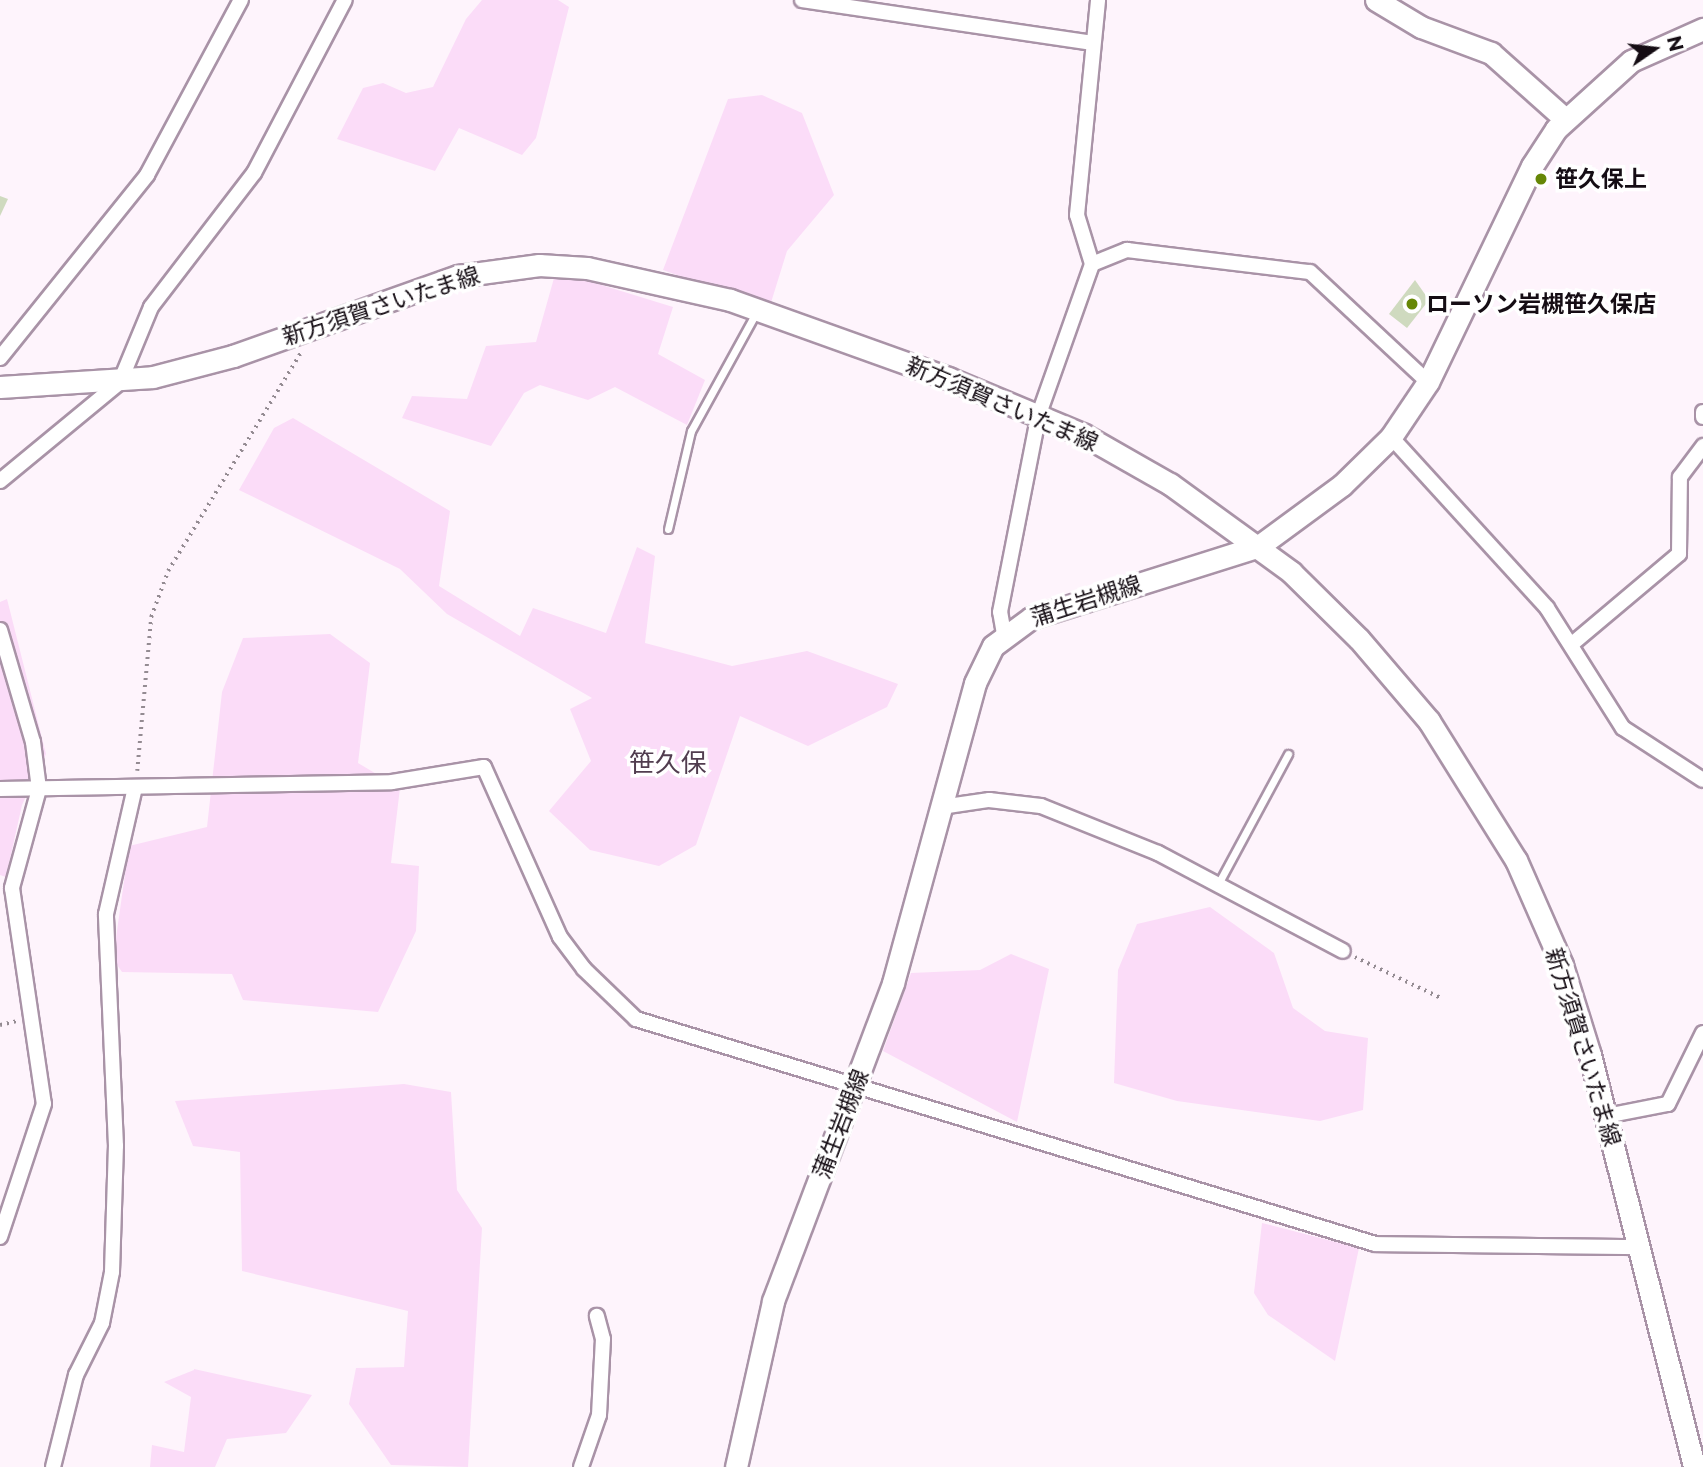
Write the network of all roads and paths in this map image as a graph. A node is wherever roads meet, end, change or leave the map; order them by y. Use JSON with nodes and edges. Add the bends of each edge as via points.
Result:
{"nodes":[{"id":1,"x":241,"y":0,"type":"edge"},
{"id":2,"x":345,"y":0,"type":"edge"},
{"id":3,"x":802,"y":0,"type":"edge"},
{"id":4,"x":1098,"y":0,"type":"edge"},
{"id":5,"x":1376,"y":0,"type":"edge"},
{"id":6,"x":1703,"y":29,"type":"edge"},
{"id":7,"x":1093,"y":43,"type":"junction"},
{"id":8,"x":1566,"y":119,"type":"junction"},
{"id":9,"x":1092,"y":264,"type":"junction"},
{"id":10,"x":758,"y":311,"type":"junction"},
{"id":11,"x":318,"y":326,"type":"junction"},
{"id":12,"x":0,"y":358,"type":"edge"},
{"id":13,"x":120,"y":382,"type":"junction"},
{"id":14,"x":1428,"y":382,"type":"junction"},
{"id":15,"x":0,"y":387,"type":"edge"},
{"id":16,"x":1040,"y":414,"type":"junction"},
{"id":17,"x":1391,"y":437,"type":"junction"},
{"id":18,"x":1703,"y":446,"type":"edge"},
{"id":19,"x":0,"y":481,"type":"edge"},
{"id":20,"x":668,"y":530,"type":"dead end"},
{"id":21,"x":1259,"y":546,"type":"junction"},
{"id":22,"x":0,"y":629,"type":"edge"},
{"id":23,"x":1004,"y":634,"type":"junction"},
{"id":24,"x":1572,"y":644,"type":"junction"},
{"id":25,"x":1288,"y":754,"type":"dead end"},
{"id":26,"x":1703,"y":780,"type":"edge"},
{"id":27,"x":135,"y":787,"type":"junction"},
{"id":28,"x":0,"y":789,"type":"edge"},
{"id":29,"x":38,"y":789,"type":"junction"},
{"id":30,"x":942,"y":807,"type":"junction"},
{"id":31,"x":1216,"y":887,"type":"junction"},
{"id":32,"x":1343,"y":951,"type":"joint"},
{"id":33,"x":1441,"y":998,"type":"dead end"},
{"id":34,"x":1703,"y":1033,"type":"edge"},
{"id":35,"x":857,"y":1084,"type":"junction"},
{"id":36,"x":1606,"y":1116,"type":"junction"},
{"id":37,"x":0,"y":1237,"type":"edge"},
{"id":38,"x":1639,"y":1247,"type":"junction"},
{"id":39,"x":597,"y":1316,"type":"dead end"},
{"id":40,"x":53,"y":1467,"type":"edge"},
{"id":41,"x":581,"y":1467,"type":"edge"},
{"id":42,"x":736,"y":1467,"type":"edge"},
{"id":43,"x":1694,"y":1467,"type":"edge"}],
"edges":[{"from":1,"to":12,"type":"street","via":[[147,175]]},
{"from":2,"to":13,"type":"street","via":[[254,173],[151,307]]},
{"from":3,"to":7,"type":"street"},
{"from":4,"to":7,"type":"street"},
{"from":5,"to":8,"type":"main road","via":[[1409,22],[1491,53]]},
{"from":6,"to":8,"type":"main road","name":"蒲生岩槻線","via":[[1631,61]]},
{"from":7,"to":9,"type":"street","via":[[1077,215]]},
{"from":8,"to":14,"type":"main road","name":"蒲生岩槻線","via":[[1532,166]]},
{"from":9,"to":14,"type":"street","via":[[1127,250],[1310,272]]},
{"from":9,"to":16,"type":"street"},
{"from":10,"to":11,"type":"main road","name":"新方須賀さいたま線","via":[[629,273],[539,265],[458,276]]},
{"from":10,"to":16,"type":"main road","name":"新方須賀さいたま線"},
{"from":10,"to":20,"type":"lane","via":[[691,431]]},
{"from":11,"to":13,"type":"main road","name":"新方須賀さいたま線","via":[[189,369]]},
{"from":11,"to":27,"type":"path","via":[[168,571],[151,617]]},
{"from":13,"to":15,"type":"main road","name":"新方須賀さいたま線"},
{"from":13,"to":19,"type":"street"},
{"from":14,"to":17,"type":"main road","name":"蒲生岩槻線"},
{"from":16,"to":21,"type":"main road","name":"新方須賀さいたま線","via":[[1170,484]]},
{"from":16,"to":23,"type":"street","via":[[1000,612]]},
{"from":17,"to":21,"type":"main road","name":"蒲生岩槻線","via":[[1342,485]]},
{"from":17,"to":24,"type":"street","via":[[1472,519]]},
{"from":18,"to":24,"type":"street","via":[[1680,477],[1675,507],[1679,554]]},
{"from":21,"to":23,"type":"main road","name":"蒲生岩槻線","via":[[1031,618]]},
{"from":21,"to":36,"type":"main road","name":"新方須賀さいたま線","via":[[1392,675],[1488,810],[1562,965]]},
{"from":22,"to":29,"type":"street","via":[[33,742]]},
{"from":23,"to":30,"type":"main road","name":"蒲生岩槻線","via":[[975,682]]},
{"from":24,"to":26,"type":"street","via":[[1623,728]]},
{"from":25,"to":31,"type":"lane"},
{"from":27,"to":29,"type":"street"},
{"from":27,"to":35,"type":"street","via":[[393,782],[484,767],[560,937],[609,996],[636,1019],[670,1033]]},
{"from":27,"to":40,"type":"street","via":[[106,914],[116,1146],[112,1272],[102,1323],[76,1375]]},
{"from":28,"to":29,"type":"street"},
{"from":29,"to":37,"type":"street","via":[[12,888],[44,1104]]},
{"from":30,"to":31,"type":"street","via":[[989,800],[1041,806],[1158,853]]},
{"from":30,"to":35,"type":"main road","name":"蒲生岩槻線","via":[[893,983]]},
{"from":31,"to":32,"type":"street"},
{"from":32,"to":33,"type":"path"},
{"from":34,"to":36,"type":"street","via":[[1668,1104]]},
{"from":35,"to":38,"type":"street","via":[[1375,1244]]},
{"from":35,"to":42,"type":"main road","name":"蒲生岩槻線","via":[[781,1276]]},
{"from":36,"to":38,"type":"main road","name":"新方須賀さいたま線"},
{"from":38,"to":43,"type":"main road","name":"新方須賀さいたま線"},
{"from":39,"to":41,"type":"street","via":[[603,1339],[599,1415]]}]}
